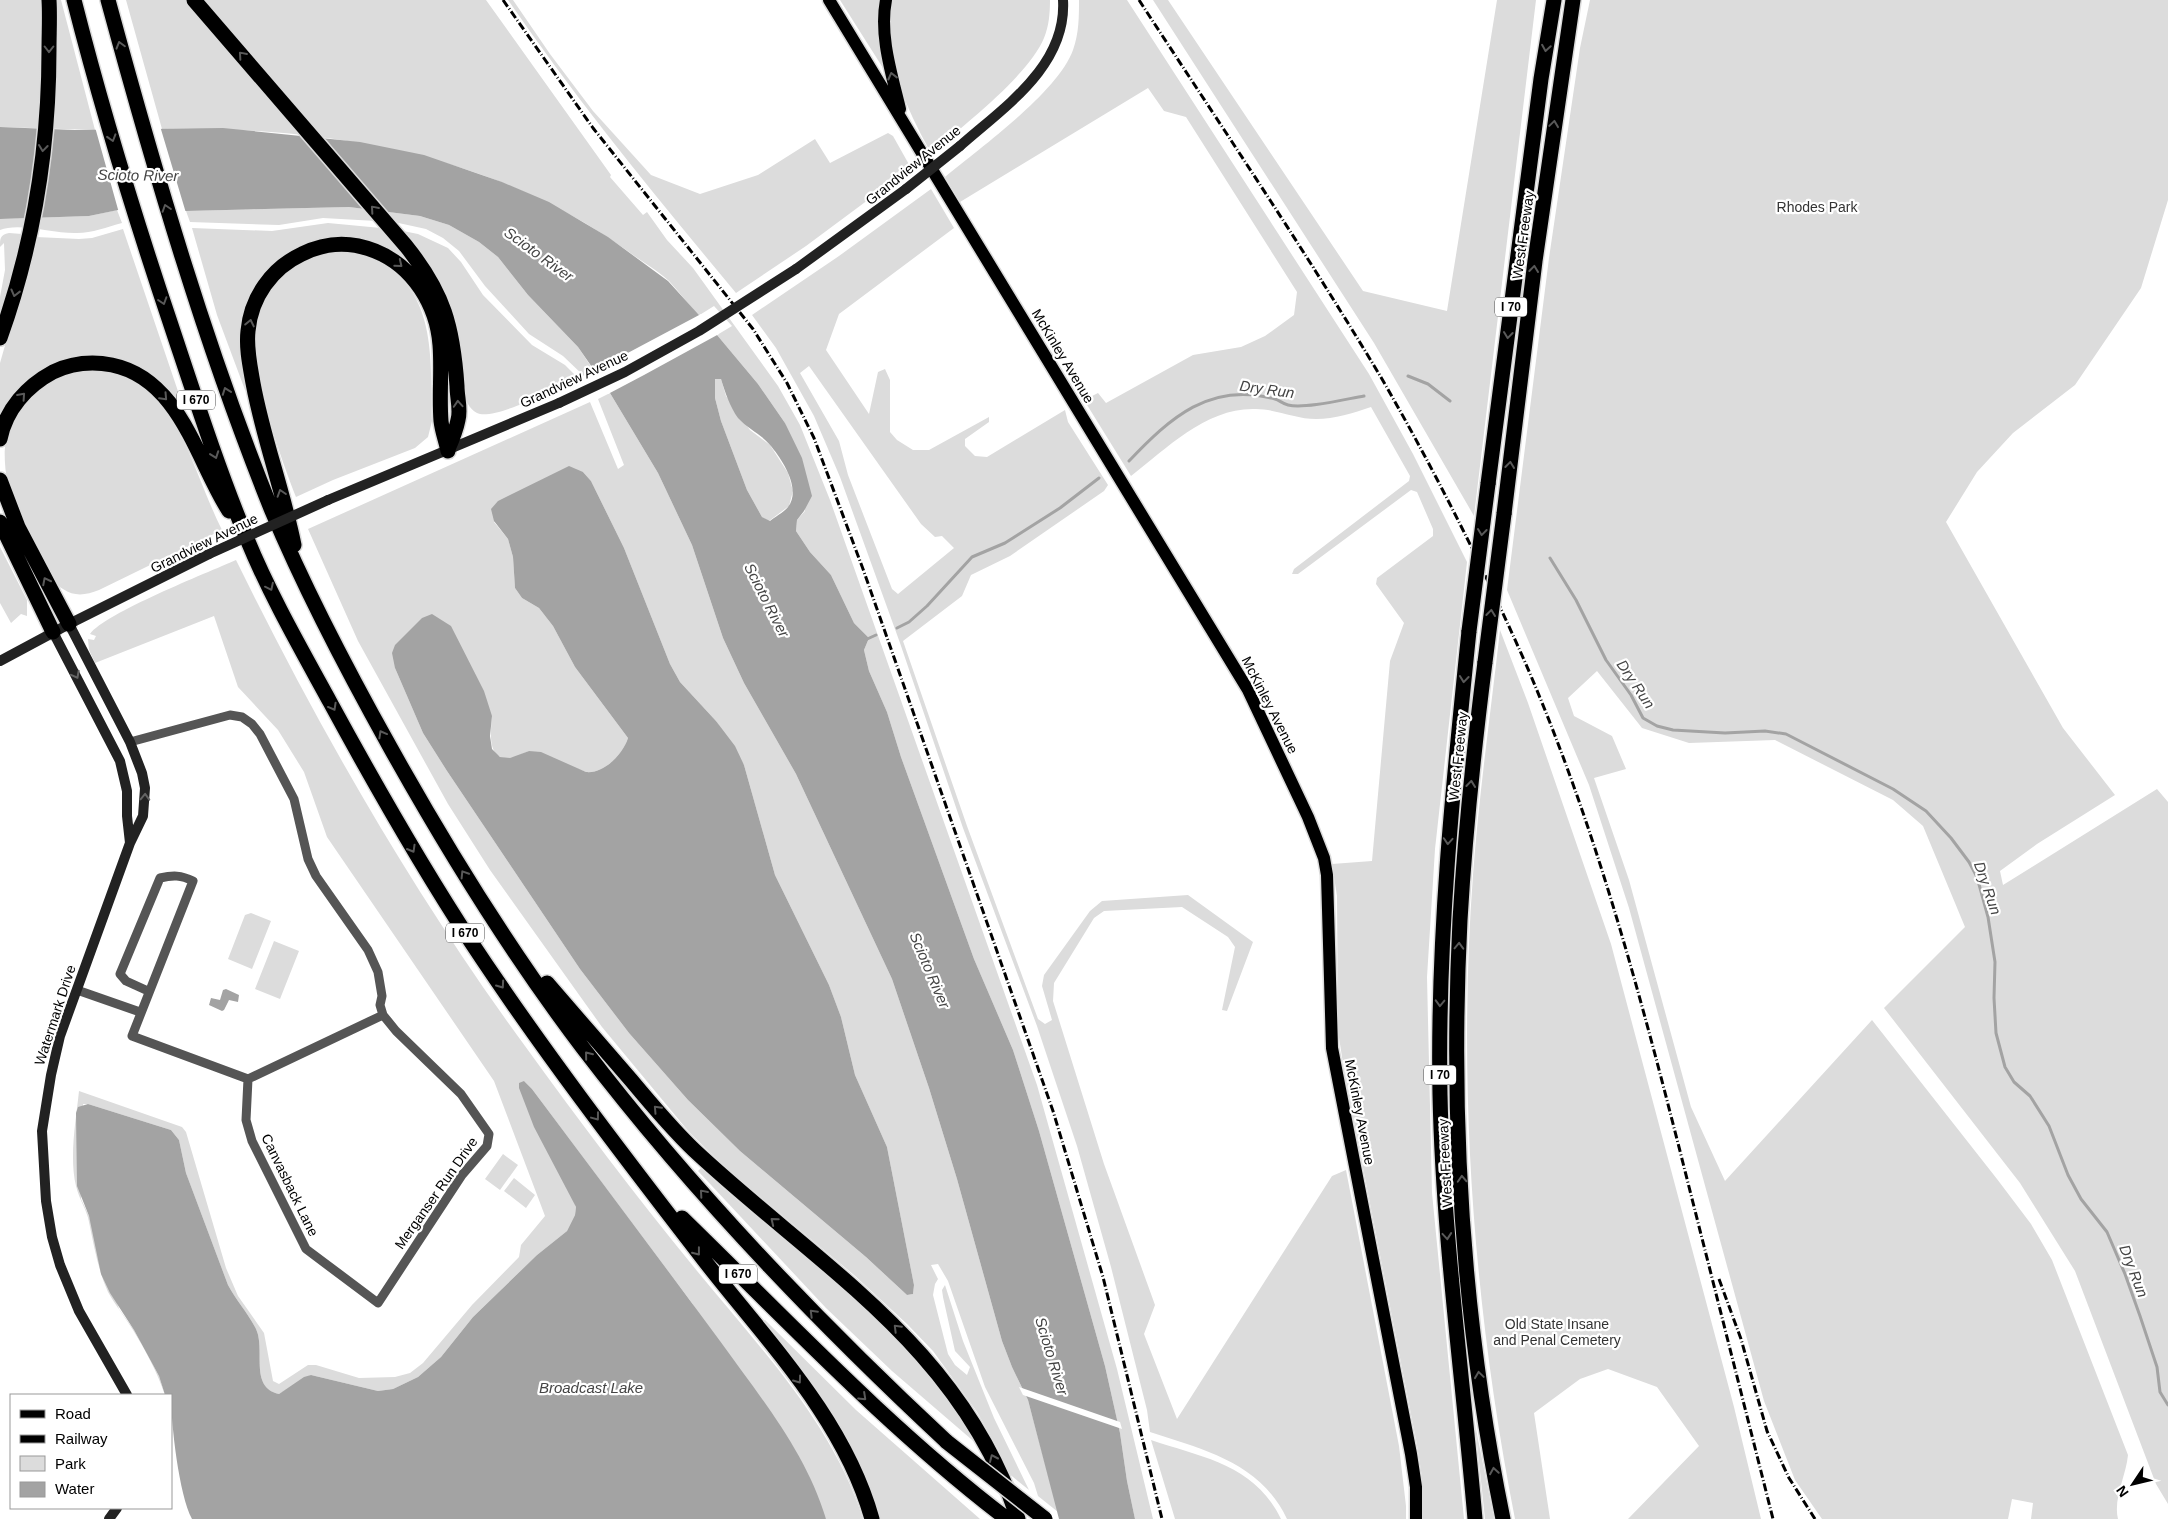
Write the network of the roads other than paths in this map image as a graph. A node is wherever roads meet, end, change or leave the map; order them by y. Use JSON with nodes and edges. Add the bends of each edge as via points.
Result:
{"nodes":[{"id":1,"x":49,"y":0,"type":"edge"},
{"id":2,"x":74,"y":0,"type":"edge"},
{"id":3,"x":108,"y":0,"type":"edge"},
{"id":4,"x":194,"y":0,"type":"edge"},
{"id":5,"x":829,"y":0,"type":"edge"},
{"id":6,"x":886,"y":0,"type":"edge"},
{"id":7,"x":1063,"y":0,"type":"edge"},
{"id":8,"x":1554,"y":0,"type":"edge"},
{"id":9,"x":1573,"y":0,"type":"edge"},
{"id":10,"x":904,"y":123,"type":"junction"},
{"id":11,"x":0,"y":338,"type":"edge"},
{"id":12,"x":0,"y":438,"type":"edge"},
{"id":13,"x":448,"y":451,"type":"junction"},
{"id":14,"x":0,"y":480,"type":"edge"},
{"id":15,"x":0,"y":522,"type":"edge"},
{"id":16,"x":248,"y":543,"type":"junction"},
{"id":17,"x":300,"y":574,"type":"junction"},
{"id":18,"x":68,"y":624,"type":"junction"},
{"id":19,"x":53,"y":632,"type":"junction"},
{"id":20,"x":0,"y":661,"type":"edge"},
{"id":21,"x":130,"y":742,"type":"junction"},
{"id":22,"x":130,"y":843,"type":"junction"},
{"id":23,"x":490,"y":916,"type":"junction"},
{"id":24,"x":77,"y":990,"type":"junction"},
{"id":25,"x":148,"y":991,"type":"junction"},
{"id":26,"x":140,"y":1012,"type":"junction"},
{"id":27,"x":383,"y":1015,"type":"junction"},
{"id":28,"x":248,"y":1079,"type":"junction"},
{"id":29,"x":647,"y":1185,"type":"junction"},
{"id":30,"x":378,"y":1303,"type":"joint"},
{"id":31,"x":125,"y":1394,"type":"edge"},
{"id":32,"x":872,"y":1519,"type":"edge"},
{"id":33,"x":1007,"y":1519,"type":"edge"},
{"id":34,"x":1018,"y":1519,"type":"edge"},
{"id":35,"x":1045,"y":1519,"type":"edge"},
{"id":36,"x":1416,"y":1519,"type":"edge"},
{"id":37,"x":1475,"y":1519,"type":"edge"},
{"id":38,"x":1503,"y":1519,"type":"edge"}],
"edges":[{"from":1,"to":11,"type":"highway","one_way":true,"via":[[49,99],[41,172],[27,247]]},
{"from":2,"to":16,"type":"highway","number":"I 670","one_way":true,"via":[[98,92],[148,255],[200,414]]},
{"from":17,"to":3,"type":"highway","number":"I 670","one_way":true,"via":[[272,511],[199,314]]},
{"from":13,"to":4,"type":"highway","one_way":true,"via":[[459,418],[454,351],[445,310],[435,288],[406,246]]},
{"from":5,"to":10,"type":"main road","name":"McKinley Avenue"},
{"from":10,"to":6,"type":"main road","one_way":true,"via":[[890,68],[884,16]]},
{"from":7,"to":13,"type":"main road","name":"Grandview Avenue","bridge":true,"via":[[1064,15],[1058,40],[1030,83],[906,189],[796,269],[699,331],[625,372]]},
{"from":8,"to":37,"type":"highway","name":"West Freeway","number":"I 70","one_way":true,"bridge":true,"via":[[1469,631],[1451,799],[1442,936],[1440,1096],[1446,1219]]},
{"from":38,"to":9,"type":"highway","name":"West Freeway","number":"I 70","one_way":true,"bridge":true,"via":[[1486,1424],[1470,1297],[1457,1062],[1460,919],[1470,786],[1485,662],[1535,262]]},
{"from":10,"to":36,"type":"main road","name":"McKinley Avenue","via":[[1248,690],[1324,858],[1328,890],[1332,1048],[1411,1454]]},
{"from":12,"to":16,"type":"highway","one_way":true,"via":[[16,403],[42,378],[55,371],[88,362],[136,372],[175,409],[217,494]]},
{"from":17,"to":13,"type":"highway","one_way":true,"via":[[248,356],[248,331],[253,308],[261,290],[284,264],[320,246],[350,244],[392,259],[415,280],[430,306],[440,344],[441,422]]},
{"from":13,"to":18,"type":"main road","name":"Grandview Avenue","bridge":true,"via":[[209,554]]},
{"from":18,"to":14,"type":"highway","one_way":true,"via":[[18,527]]},
{"from":15,"to":19,"type":"highway"},
{"from":16,"to":29,"type":"highway","number":"I 670","one_way":true,"via":[[373,781],[471,943]]},
{"from":23,"to":17,"type":"highway","number":"I 670","one_way":true,"via":[[396,759]]},
{"from":18,"to":19,"type":"main road","name":"Grandview Avenue"},
{"from":18,"to":21,"type":"main road","name":"Watermark Drive"},
{"from":19,"to":20,"type":"main road","name":"Grandview Avenue"},
{"from":19,"to":22,"type":"main road","name":"Watermark Drive","one_way":true,"via":[[120,760],[127,791]]},
{"from":22,"to":21,"type":"main road","name":"Watermark Drive","one_way":true,"via":[[143,816],[145,795],[142,773]]},
{"from":21,"to":27,"type":"street","via":[[230,715],[242,717],[252,724],[294,799],[306,851],[316,876],[378,972]]},
{"from":22,"to":24,"type":"main road","name":"Watermark Drive"},
{"from":34,"to":23,"type":"highway","one_way":true,"via":[[989,1448],[926,1358],[874,1305],[692,1148]]},
{"from":35,"to":23,"type":"highway","number":"I 670","one_way":true,"bridge":true,"via":[[948,1442],[789,1288],[663,1148],[582,1047]]},
{"from":24,"to":26,"type":"street"},
{"from":24,"to":31,"type":"main road","name":"Watermark Drive","via":[[60,1036],[46,1103],[42,1131],[46,1201],[52,1238],[70,1290]]},
{"from":25,"to":25,"type":"street","via":[[193,881],[184,877],[160,878],[120,974],[126,981]]},
{"from":25,"to":26,"type":"street"},
{"from":26,"to":28,"type":"street","via":[[132,1036]]},
{"from":27,"to":28,"type":"street"},
{"from":27,"to":30,"type":"street","name":"Merganser Run Drive","via":[[461,1094],[489,1140],[462,1175]]},
{"from":28,"to":30,"type":"street","name":"Canvasback Lane","via":[[246,1120],[252,1141],[306,1249]]},
{"from":29,"to":32,"type":"highway","one_way":true,"via":[[824,1416],[847,1456]]},
{"from":29,"to":33,"type":"highway","number":"I 670","one_way":true,"via":[[828,1364],[957,1481]]}]}
